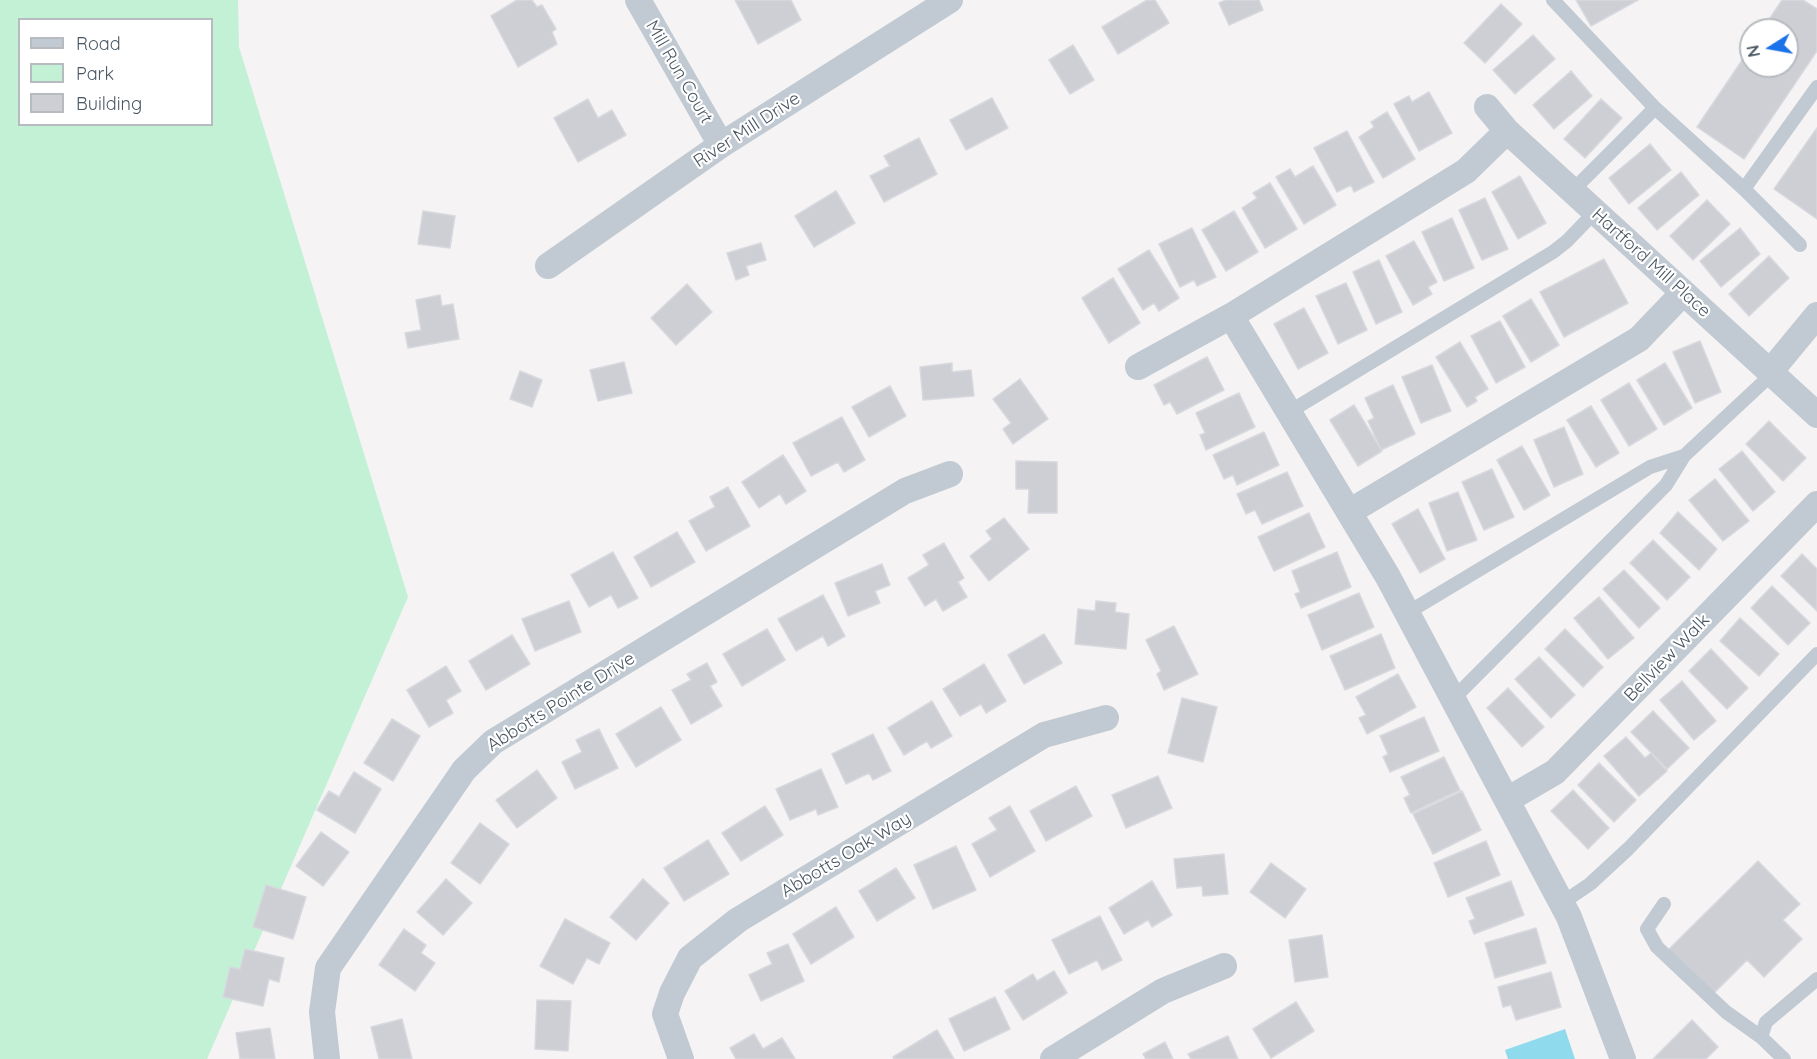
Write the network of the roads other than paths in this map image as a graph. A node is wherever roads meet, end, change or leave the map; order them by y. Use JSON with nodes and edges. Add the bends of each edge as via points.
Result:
{"nodes":[{"id":1,"x":638,"y":0,"type":"edge"},
{"id":2,"x":950,"y":0,"type":"edge"},
{"id":3,"x":1553,"y":0,"type":"edge"},
{"id":4,"x":1817,"y":87,"type":"edge"},
{"id":5,"x":1487,"y":107,"type":"dead end"},
{"id":6,"x":1655,"y":108,"type":"junction"},
{"id":7,"x":1507,"y":131,"type":"junction"},
{"id":8,"x":721,"y":145,"type":"junction"},
{"id":9,"x":1744,"y":189,"type":"junction"},
{"id":10,"x":1572,"y":190,"type":"junction"},
{"id":11,"x":1595,"y":212,"type":"junction"},
{"id":12,"x":1800,"y":245,"type":"dead end"},
{"id":13,"x":548,"y":266,"type":"dead end"},
{"id":14,"x":1683,"y":293,"type":"junction"},
{"id":15,"x":1817,"y":315,"type":"edge"},
{"id":16,"x":1231,"y":316,"type":"junction"},
{"id":17,"x":1138,"y":367,"type":"dead end"},
{"id":18,"x":1771,"y":373,"type":"junction"},
{"id":19,"x":1289,"y":411,"type":"junction"},
{"id":20,"x":1817,"y":415,"type":"edge"},
{"id":21,"x":1684,"y":456,"type":"junction"},
{"id":22,"x":950,"y":474,"type":"dead end"},
{"id":23,"x":1817,"y":504,"type":"edge"},
{"id":24,"x":1349,"y":512,"type":"junction"},
{"id":25,"x":1407,"y":613,"type":"junction"},
{"id":26,"x":1817,"y":654,"type":"edge"},
{"id":27,"x":1453,"y":699,"type":"junction"},
{"id":28,"x":1106,"y":718,"type":"dead end"},
{"id":29,"x":1507,"y":800,"type":"junction"},
{"id":30,"x":1562,"y":903,"type":"junction"},
{"id":31,"x":1664,"y":904,"type":"dead end"},
{"id":32,"x":1224,"y":966,"type":"dead end"},
{"id":33,"x":1817,"y":980,"type":"edge"},
{"id":34,"x":1761,"y":1037,"type":"junction"},
{"id":35,"x":327,"y":1059,"type":"edge"},
{"id":36,"x":681,"y":1059,"type":"edge"},
{"id":37,"x":1053,"y":1059,"type":"edge"},
{"id":38,"x":1623,"y":1059,"type":"edge"},
{"id":39,"x":1784,"y":1059,"type":"edge"}],
"edges":[{"from":1,"to":8,"type":"street","name":"Mill Run Court"},
{"from":2,"to":8,"type":"street","name":"River Mill Drive"},
{"from":3,"to":6,"type":"lane"},
{"from":4,"to":9,"type":"lane"},
{"from":5,"to":7,"type":"street","name":"Hartford Mill Place"},
{"from":6,"to":9,"type":"lane"},
{"from":6,"to":10,"type":"lane"},
{"from":7,"to":10,"type":"street","name":"Hartford Mill Place"},
{"from":7,"to":16,"type":"street","via":[[1466,171]]},
{"from":8,"to":13,"type":"street","name":"River Mill Drive"},
{"from":9,"to":12,"type":"lane"},
{"from":10,"to":11,"type":"street","name":"Hartford Mill Place"},
{"from":11,"to":14,"type":"street","name":"Hartford Mill Place"},
{"from":11,"to":19,"type":"lane","via":[[1552,252]]},
{"from":14,"to":18,"type":"street","name":"Hartford Mill Place"},
{"from":14,"to":24,"type":"street","via":[[1639,339]]},
{"from":15,"to":18,"type":"street"},
{"from":16,"to":17,"type":"street"},
{"from":16,"to":19,"type":"street"},
{"from":18,"to":20,"type":"street","name":"Hartford Mill Place"},
{"from":18,"to":21,"type":"lane"},
{"from":19,"to":24,"type":"street"},
{"from":21,"to":25,"type":"lane","via":[[1650,467]]},
{"from":21,"to":27,"type":"lane","via":[[1666,484]]},
{"from":22,"to":35,"type":"street","name":"Abbotts Pointe Drive","via":[[905,491],[493,742],[464,770],[328,968],[322,1012]]},
{"from":23,"to":29,"type":"street","name":"Bellview Walk","via":[[1555,772]]},
{"from":24,"to":25,"type":"street"},
{"from":25,"to":27,"type":"street"},
{"from":26,"to":30,"type":"lane","via":[[1628,849],[1590,884]]},
{"from":27,"to":29,"type":"street"},
{"from":28,"to":36,"type":"street","name":"Abbotts Oak Way","via":[[1044,735],[738,920],[690,958],[665,1014]]},
{"from":29,"to":30,"type":"street"},
{"from":30,"to":38,"type":"street"},
{"from":31,"to":34,"type":"lane","via":[[1647,929],[1658,947],[1726,1012]]},
{"from":32,"to":37,"type":"street","via":[[1163,991]]},
{"from":33,"to":34,"type":"lane","via":[[1766,1023]]},
{"from":34,"to":39,"type":"lane"}]}
